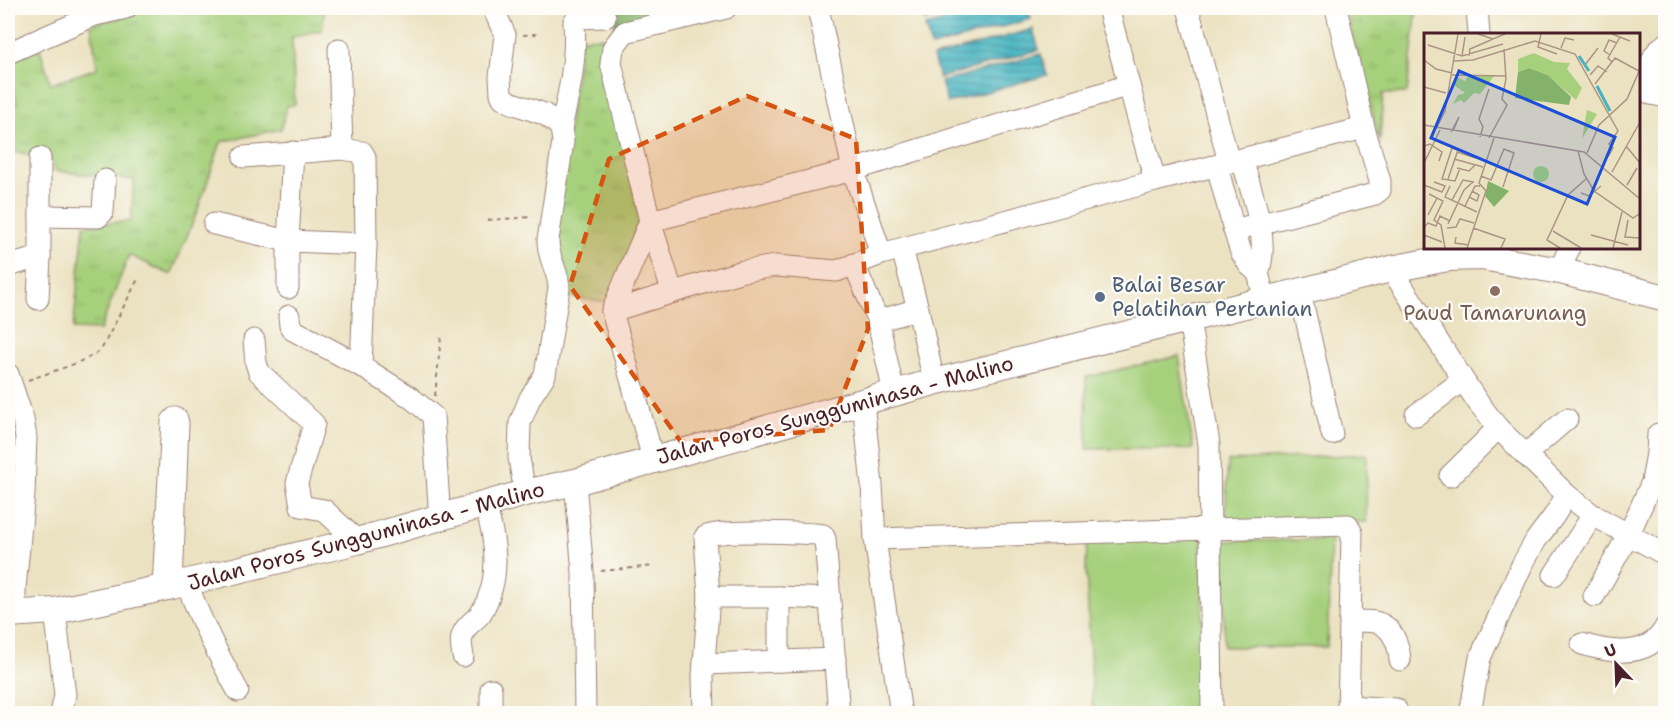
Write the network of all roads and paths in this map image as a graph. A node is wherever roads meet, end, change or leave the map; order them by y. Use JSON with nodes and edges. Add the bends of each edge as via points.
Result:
{"nodes":[{"id":1,"x":126,"y":8,"type":"edge"},
{"id":2,"x":493,"y":8,"type":"edge"},
{"id":3,"x":726,"y":8,"type":"edge"},
{"id":4,"x":818,"y":8,"type":"edge"},
{"id":5,"x":1108,"y":8,"type":"edge"},
{"id":6,"x":1188,"y":8,"type":"edge"},
{"id":7,"x":1336,"y":8,"type":"edge"},
{"id":8,"x":1477,"y":8,"type":"edge"},
{"id":9,"x":605,"y":17,"type":"dead end"},
{"id":10,"x":1479,"y":33,"type":"edge"},
{"id":11,"x":1665,"y":44,"type":"edge"},
{"id":12,"x":339,"y":49,"type":"dead end"},
{"id":13,"x":8,"y":53,"type":"edge"},
{"id":14,"x":1129,"y":85,"type":"junction"},
{"id":15,"x":1665,"y":97,"type":"edge"},
{"id":16,"x":561,"y":128,"type":"junction"},
{"id":17,"x":1364,"y":128,"type":"junction"},
{"id":18,"x":342,"y":148,"type":"junction"},
{"id":19,"x":292,"y":152,"type":"junction"},
{"id":20,"x":244,"y":157,"type":"dead end"},
{"id":21,"x":40,"y":158,"type":"dead end"},
{"id":22,"x":1230,"y":162,"type":"junction"},
{"id":23,"x":853,"y":170,"type":"junction"},
{"id":24,"x":105,"y":180,"type":"dead end"},
{"id":25,"x":1155,"y":181,"type":"junction"},
{"id":26,"x":40,"y":216,"type":"junction"},
{"id":27,"x":551,"y":216,"type":"junction"},
{"id":28,"x":488,"y":219,"type":"dead end"},
{"id":29,"x":650,"y":221,"type":"junction"},
{"id":30,"x":1259,"y":223,"type":"junction"},
{"id":31,"x":214,"y":224,"type":"dead end"},
{"id":32,"x":1234,"y":230,"type":"junction"},
{"id":33,"x":288,"y":241,"type":"junction"},
{"id":34,"x":366,"y":244,"type":"junction"},
{"id":35,"x":902,"y":249,"type":"junction"},
{"id":36,"x":1569,"y":249,"type":"edge"},
{"id":37,"x":1482,"y":252,"type":"edge"},
{"id":38,"x":881,"y":254,"type":"junction"},
{"id":39,"x":39,"y":257,"type":"junction"},
{"id":40,"x":854,"y":264,"type":"junction"},
{"id":41,"x":8,"y":266,"type":"edge"},
{"id":42,"x":1391,"y":269,"type":"junction"},
{"id":43,"x":1560,"y":271,"type":"junction"},
{"id":44,"x":1258,"y":273,"type":"junction"},
{"id":45,"x":138,"y":279,"type":"dead end"},
{"id":46,"x":288,"y":288,"type":"dead end"},
{"id":47,"x":672,"y":291,"type":"junction"},
{"id":48,"x":1300,"y":292,"type":"junction"},
{"id":49,"x":38,"y":298,"type":"dead end"},
{"id":50,"x":1665,"y":298,"type":"edge"},
{"id":51,"x":1265,"y":300,"type":"junction"},
{"id":52,"x":918,"y":309,"type":"junction"},
{"id":53,"x":612,"y":311,"type":"junction"},
{"id":54,"x":289,"y":316,"type":"dead end"},
{"id":55,"x":1189,"y":319,"type":"junction"},
{"id":56,"x":879,"y":321,"type":"junction"},
{"id":57,"x":441,"y":337,"type":"dead end"},
{"id":58,"x":254,"y":340,"type":"dead end"},
{"id":59,"x":362,"y":366,"type":"junction"},
{"id":60,"x":10,"y":379,"type":"edge"},
{"id":61,"x":1463,"y":380,"type":"junction"},
{"id":62,"x":934,"y":382,"type":"junction"},
{"id":63,"x":894,"y":393,"type":"junction"},
{"id":64,"x":863,"y":403,"type":"junction"},
{"id":65,"x":1416,"y":415,"type":"dead end"},
{"id":66,"x":434,"y":416,"type":"junction"},
{"id":67,"x":1568,"y":419,"type":"dead end"},
{"id":68,"x":1498,"y":428,"type":"junction"},
{"id":69,"x":1332,"y":434,"type":"dead end"},
{"id":70,"x":1658,"y":434,"type":"dead end"},
{"id":71,"x":1525,"y":455,"type":"junction"},
{"id":72,"x":653,"y":459,"type":"junction"},
{"id":73,"x":1450,"y":476,"type":"dead end"},
{"id":74,"x":575,"y":482,"type":"junction"},
{"id":75,"x":525,"y":493,"type":"junction"},
{"id":76,"x":1567,"y":495,"type":"junction"},
{"id":77,"x":485,"y":505,"type":"junction"},
{"id":78,"x":1593,"y":515,"type":"junction"},
{"id":79,"x":440,"y":519,"type":"junction"},
{"id":80,"x":1209,"y":530,"type":"junction"},
{"id":81,"x":1629,"y":534,"type":"junction"},
{"id":82,"x":875,"y":539,"type":"junction"},
{"id":83,"x":357,"y":541,"type":"junction"},
{"id":84,"x":1665,"y":555,"type":"edge"},
{"id":85,"x":656,"y":566,"type":"dead end"},
{"id":86,"x":583,"y":572,"type":"junction"},
{"id":87,"x":1554,"y":575,"type":"dead end"},
{"id":88,"x":174,"y":586,"type":"junction"},
{"id":89,"x":1593,"y":596,"type":"dead end"},
{"id":90,"x":709,"y":597,"type":"junction"},
{"id":91,"x":778,"y":597,"type":"junction"},
{"id":92,"x":11,"y":598,"type":"edge"},
{"id":93,"x":829,"y":598,"type":"junction"},
{"id":94,"x":55,"y":611,"type":"junction"},
{"id":95,"x":1350,"y":621,"type":"junction"},
{"id":96,"x":1665,"y":626,"type":"edge"},
{"id":97,"x":1582,"y":644,"type":"dead end"},
{"id":98,"x":463,"y":656,"type":"dead end"},
{"id":99,"x":835,"y":659,"type":"junction"},
{"id":100,"x":1400,"y":660,"type":"dead end"},
{"id":101,"x":779,"y":662,"type":"junction"},
{"id":102,"x":704,"y":664,"type":"junction"},
{"id":103,"x":491,"y":689,"type":"dead end"},
{"id":104,"x":238,"y":691,"type":"dead end"},
{"id":105,"x":1396,"y":709,"type":"dead end"},
{"id":106,"x":1348,"y":710,"type":"edge"},
{"id":107,"x":61,"y":714,"type":"edge"},
{"id":108,"x":491,"y":714,"type":"edge"},
{"id":109,"x":585,"y":714,"type":"edge"},
{"id":110,"x":704,"y":714,"type":"edge"},
{"id":111,"x":839,"y":714,"type":"edge"},
{"id":112,"x":901,"y":714,"type":"edge"},
{"id":113,"x":1212,"y":714,"type":"edge"},
{"id":114,"x":1470,"y":714,"type":"edge"}],
"edges":[{"from":1,"to":13,"type":"street","via":[[95,15]]},
{"from":2,"to":16,"type":"street","via":[[505,35],[500,77],[503,98],[550,118]]},
{"from":3,"to":29,"type":"street","via":[[626,32],[613,48],[611,63]]},
{"from":4,"to":23,"type":"street"},
{"from":5,"to":14,"type":"street"},
{"from":6,"to":22,"type":"street"},
{"from":7,"to":17,"type":"street"},
{"from":8,"to":10,"type":"street"},
{"from":9,"to":16,"type":"street","via":[[578,18],[574,22],[573,64]]},
{"from":11,"to":15,"type":"street","via":[[1652,58],[1648,91]]},
{"from":12,"to":18,"type":"street"},
{"from":14,"to":23,"type":"street"},
{"from":14,"to":25,"type":"street"},
{"from":16,"to":27,"type":"street"},
{"from":17,"to":22,"type":"street"},
{"from":17,"to":30,"type":"street","via":[[1380,190]]},
{"from":18,"to":19,"type":"street"},
{"from":18,"to":34,"type":"street","via":[[362,152],[365,157]]},
{"from":19,"to":20,"type":"street"},
{"from":19,"to":33,"type":"street"},
{"from":21,"to":26,"type":"street"},
{"from":22,"to":25,"type":"street"},
{"from":22,"to":30,"type":"street"},
{"from":22,"to":32,"type":"street"},
{"from":23,"to":29,"type":"street"},
{"from":23,"to":38,"type":"street"},
{"from":24,"to":26,"type":"street","via":[[102,212],[98,217]]},
{"from":25,"to":35,"type":"street"},
{"from":26,"to":39,"type":"street"},
{"from":27,"to":28,"type":"path"},
{"from":27,"to":75,"type":"street","via":[[548,248],[559,288],[545,375],[520,423],[519,458]]},
{"from":29,"to":47,"type":"street"},
{"from":29,"to":53,"type":"street"},
{"from":30,"to":32,"type":"street"},
{"from":30,"to":44,"type":"street","via":[[1263,247]]},
{"from":31,"to":33,"type":"street"},
{"from":32,"to":44,"type":"street","via":[[1242,252]]},
{"from":33,"to":34,"type":"street"},
{"from":33,"to":46,"type":"street"},
{"from":34,"to":59,"type":"street"},
{"from":35,"to":38,"type":"street"},
{"from":35,"to":52,"type":"street"},
{"from":36,"to":43,"type":"street"},
{"from":37,"to":42,"type":"main road","name":"Jalan Poros Sungguminasa - Malino"},
{"from":37,"to":43,"type":"main road","name":"Jalan Poros Sungguminasa - Malino"},
{"from":38,"to":40,"type":"street"},
{"from":39,"to":41,"type":"street"},
{"from":39,"to":49,"type":"street"},
{"from":40,"to":47,"type":"street","via":[[837,270],[765,267]]},
{"from":40,"to":56,"type":"street"},
{"from":42,"to":48,"type":"main road","name":"Jalan Poros Sungguminasa - Malino"},
{"from":42,"to":61,"type":"street"},
{"from":43,"to":50,"type":"main road","name":"Jalan Poros Sungguminasa - Malino"},
{"from":44,"to":51,"type":"street"},
{"from":45,"to":60,"type":"path","via":[[101,350],[69,366]]},
{"from":47,"to":53,"type":"street"},
{"from":48,"to":51,"type":"main road","name":"Jalan Poros Sungguminasa - Malino"},
{"from":48,"to":69,"type":"street"},
{"from":51,"to":55,"type":"main road","name":"Jalan Poros Sungguminasa - Malino"},
{"from":52,"to":56,"type":"street"},
{"from":52,"to":62,"type":"street"},
{"from":53,"to":72,"type":"street"},
{"from":54,"to":59,"type":"street","via":[[293,330]]},
{"from":55,"to":62,"type":"main road","name":"Jalan Poros Sungguminasa - Malino"},
{"from":55,"to":80,"type":"street","via":[[1209,444]]},
{"from":56,"to":63,"type":"street"},
{"from":57,"to":66,"type":"path"},
{"from":58,"to":83,"type":"street","via":[[259,372],[314,424],[297,483],[301,506],[324,510]]},
{"from":59,"to":66,"type":"street"},
{"from":60,"to":92,"type":"street","via":[[26,438],[24,494]]},
{"from":61,"to":65,"type":"street"},
{"from":61,"to":68,"type":"street"},
{"from":62,"to":63,"type":"main road","name":"Jalan Poros Sungguminasa - Malino"},
{"from":63,"to":64,"type":"main road","name":"Jalan Poros Sungguminasa - Malino"},
{"from":64,"to":72,"type":"main road","name":"Jalan Poros Sungguminasa - Malino"},
{"from":64,"to":82,"type":"street"},
{"from":66,"to":79,"type":"street"},
{"from":67,"to":71,"type":"street"},
{"from":68,"to":71,"type":"street"},
{"from":68,"to":73,"type":"street"},
{"from":70,"to":81,"type":"street","via":[[1652,482]]},
{"from":71,"to":76,"type":"street"},
{"from":72,"to":74,"type":"main road","name":"Jalan Poros Sungguminasa - Malino"},
{"from":74,"to":75,"type":"main road","name":"Jalan Poros Sungguminasa - Malino"},
{"from":74,"to":86,"type":"street"},
{"from":75,"to":77,"type":"main road","name":"Jalan Poros Sungguminasa - Malino"},
{"from":76,"to":78,"type":"street"},
{"from":76,"to":114,"type":"street","via":[[1536,540],[1479,658]]},
{"from":77,"to":79,"type":"main road","name":"Jalan Poros Sungguminasa - Malino"},
{"from":77,"to":98,"type":"street","via":[[494,538],[494,575],[480,615],[466,627],[460,642]]},
{"from":78,"to":81,"type":"street"},
{"from":78,"to":87,"type":"street"},
{"from":79,"to":83,"type":"main road","name":"Jalan Poros Sungguminasa - Malino"},
{"from":80,"to":82,"type":"street"},
{"from":80,"to":95,"type":"street","via":[[1348,525],[1352,532]]},
{"from":80,"to":113,"type":"street"},
{"from":81,"to":84,"type":"street"},
{"from":81,"to":89,"type":"street"},
{"from":82,"to":112,"type":"street"},
{"from":83,"to":88,"type":"main road","name":"Jalan Poros Sungguminasa - Malino"},
{"from":85,"to":86,"type":"path"},
{"from":86,"to":109,"type":"street"},
{"from":88,"to":88,"type":"street","via":[[172,421],[177,418],[178,423]]},
{"from":88,"to":94,"type":"main road","name":"Jalan Poros Sungguminasa - Malino"},
{"from":88,"to":104,"type":"street","via":[[193,599]]},
{"from":90,"to":91,"type":"street"},
{"from":90,"to":93,"type":"street","via":[[705,539],[708,535],[726,533],[823,535]]},
{"from":90,"to":102,"type":"street"},
{"from":91,"to":93,"type":"street"},
{"from":91,"to":101,"type":"street"},
{"from":92,"to":94,"type":"main road","name":"Jalan Poros Sungguminasa - Malino"},
{"from":93,"to":99,"type":"street"},
{"from":94,"to":107,"type":"street","via":[[64,695]]},
{"from":95,"to":100,"type":"street","via":[[1384,625],[1395,640]]},
{"from":95,"to":106,"type":"street"},
{"from":96,"to":97,"type":"street","via":[[1658,639],[1637,650],[1601,650]]},
{"from":99,"to":101,"type":"street"},
{"from":99,"to":111,"type":"street"},
{"from":101,"to":102,"type":"street"},
{"from":102,"to":110,"type":"street"},
{"from":103,"to":108,"type":"street"},
{"from":105,"to":106,"type":"street"}]}
